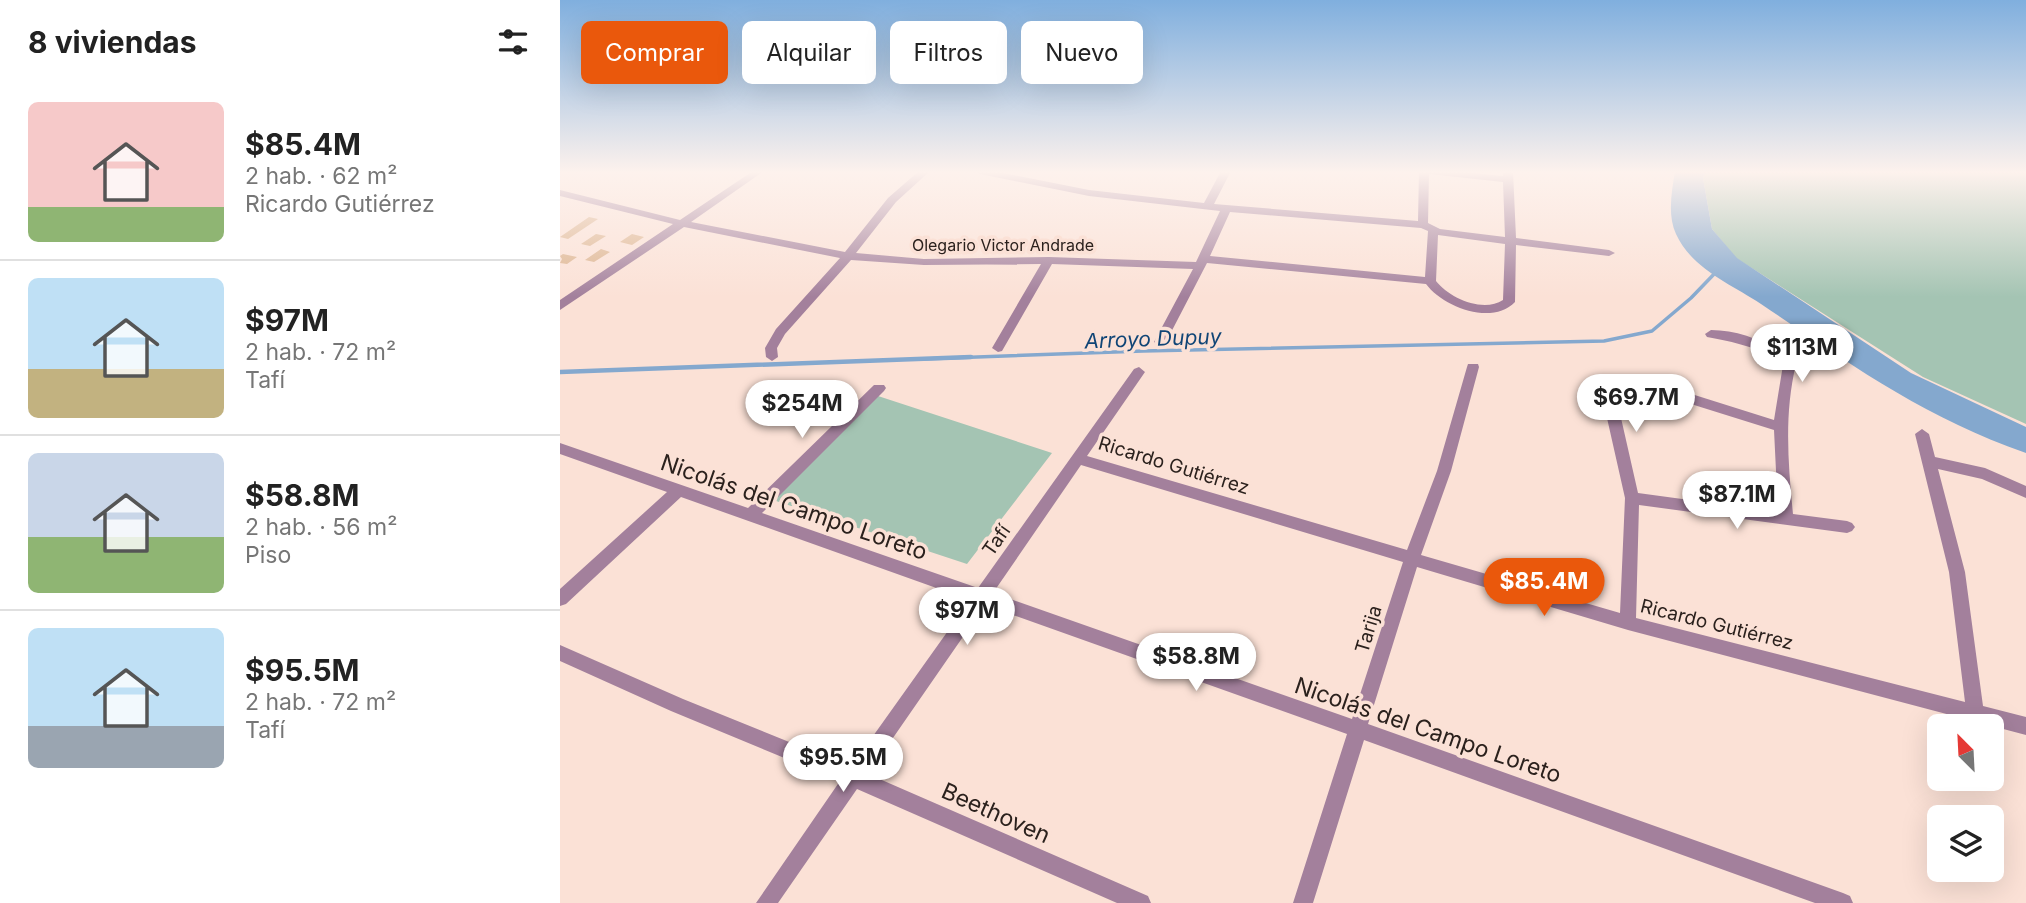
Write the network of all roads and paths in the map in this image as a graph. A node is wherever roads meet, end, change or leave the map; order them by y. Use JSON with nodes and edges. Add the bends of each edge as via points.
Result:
{"nodes":[{"id":1,"x":641,"y":213,"type":"edge"},
{"id":2,"x":695,"y":213,"type":"edge"},
{"id":3,"x":882,"y":213,"type":"edge"},
{"id":4,"x":1224,"y":213,"type":"edge"},
{"id":5,"x":1270,"y":213,"type":"edge"},
{"id":6,"x":1427,"y":213,"type":"edge"},
{"id":7,"x":1509,"y":213,"type":"edge"},
{"id":8,"x":680,"y":223,"type":"junction"},
{"id":9,"x":1428,"y":228,"type":"junction"},
{"id":10,"x":1511,"y":241,"type":"junction"},
{"id":11,"x":1609,"y":253,"type":"dead end"},
{"id":12,"x":848,"y":256,"type":"junction"},
{"id":13,"x":1049,"y":260,"type":"junction"},
{"id":14,"x":1202,"y":263,"type":"junction"},
{"id":15,"x":1430,"y":281,"type":"junction"},
{"id":16,"x":560,"y":306,"type":"edge"},
{"id":17,"x":1711,"y":334,"type":"dead end"},
{"id":18,"x":1160,"y":342,"type":"dead end"},
{"id":19,"x":998,"y":348,"type":"dead end"},
{"id":20,"x":772,"y":357,"type":"dead end"},
{"id":21,"x":1473,"y":367,"type":"dead end"},
{"id":22,"x":1139,"y":372,"type":"dead end"},
{"id":23,"x":879,"y":388,"type":"dead end"},
{"id":24,"x":1779,"y":427,"type":"junction"},
{"id":25,"x":1922,"y":434,"type":"dead end"},
{"id":26,"x":560,"y":449,"type":"edge"},
{"id":27,"x":1078,"y":459,"type":"junction"},
{"id":28,"x":1929,"y":461,"type":"junction"},
{"id":29,"x":678,"y":491,"type":"junction"},
{"id":30,"x":2026,"y":492,"type":"edge"},
{"id":31,"x":1632,"y":498,"type":"junction"},
{"id":32,"x":750,"y":516,"type":"junction"},
{"id":33,"x":1786,"y":520,"type":"junction"},
{"id":34,"x":1847,"y":527,"type":"dead end"},
{"id":35,"x":1412,"y":561,"type":"junction"},
{"id":36,"x":981,"y":598,"type":"junction"},
{"id":37,"x":560,"y":599,"type":"edge"},
{"id":38,"x":1628,"y":623,"type":"junction"},
{"id":39,"x":560,"y":653,"type":"edge"},
{"id":40,"x":1975,"y":710,"type":"junction"},
{"id":41,"x":2026,"y":726,"type":"edge"},
{"id":42,"x":1359,"y":729,"type":"junction"},
{"id":43,"x":855,"y":778,"type":"junction"},
{"id":44,"x":766,"y":903,"type":"edge"},
{"id":45,"x":1141,"y":903,"type":"edge"},
{"id":46,"x":1303,"y":903,"type":"edge"},
{"id":47,"x":1843,"y":903,"type":"edge"}],
"edges":[{"from":1,"to":8,"type":"street","name":"Olegario Victor Andrade"},
{"from":2,"to":8,"type":"street"},
{"from":3,"to":12,"type":"street"},
{"from":4,"to":14,"type":"street"},
{"from":5,"to":9,"type":"street"},
{"from":6,"to":9,"type":"street"},
{"from":7,"to":10,"type":"street"},
{"from":8,"to":12,"type":"street","name":"Olegario Victor Andrade"},
{"from":8,"to":16,"type":"street"},
{"from":9,"to":10,"type":"street"},
{"from":9,"to":15,"type":"street"},
{"from":10,"to":11,"type":"street"},
{"from":10,"to":15,"type":"street","name":"Olegario Victor Andrade","via":[[1510,302],[1502,307],[1482,308],[1440,293]]},
{"from":12,"to":13,"type":"street","name":"Olegario Victor Andrade","via":[[924,262]]},
{"from":12,"to":20,"type":"street","via":[[780,332],[771,348]]},
{"from":13,"to":14,"type":"street","name":"Olegario Victor Andrade"},
{"from":13,"to":19,"type":"street"},
{"from":14,"to":15,"type":"street","name":"Olegario Victor Andrade"},
{"from":14,"to":18,"type":"street"},
{"from":17,"to":24,"type":"street","via":[[1738,337],[1790,364],[1780,398]]},
{"from":21,"to":35,"type":"street","name":"Tarija","via":[[1444,471]]},
{"from":22,"to":27,"type":"street","name":"Tafí"},
{"from":23,"to":32,"type":"street"},
{"from":24,"to":31,"type":"street","via":[[1628,379],[1614,379],[1606,387]]},
{"from":24,"to":33,"type":"street"},
{"from":25,"to":28,"type":"street"},
{"from":26,"to":29,"type":"street","name":"Nicolás del Campo Loreto"},
{"from":27,"to":35,"type":"street","name":"Ricardo Gutiérrez"},
{"from":27,"to":36,"type":"street","name":"Tafí"},
{"from":28,"to":30,"type":"street","via":[[1985,474]]},
{"from":28,"to":40,"type":"street","via":[[1958,572]]},
{"from":29,"to":32,"type":"street","name":"Nicolás del Campo Loreto"},
{"from":29,"to":37,"type":"street"},
{"from":31,"to":33,"type":"street"},
{"from":31,"to":38,"type":"street"},
{"from":32,"to":36,"type":"street","name":"Nicolás del Campo Loreto"},
{"from":33,"to":34,"type":"street"},
{"from":35,"to":38,"type":"street","name":"Ricardo Gutiérrez"},
{"from":35,"to":42,"type":"street","name":"Tarija"},
{"from":36,"to":42,"type":"street","name":"Nicolás del Campo Loreto"},
{"from":36,"to":43,"type":"street","name":"Tafí"},
{"from":38,"to":40,"type":"street","name":"Ricardo Gutiérrez"},
{"from":39,"to":43,"type":"street","name":"Beethoven"},
{"from":40,"to":41,"type":"street","name":"Ricardo Gutiérrez"},
{"from":42,"to":46,"type":"street","name":"Tarija"},
{"from":42,"to":47,"type":"street","name":"Nicolás del Campo Loreto"},
{"from":43,"to":44,"type":"street","name":"Tafí"},
{"from":43,"to":45,"type":"street","name":"Beethoven"}]}
